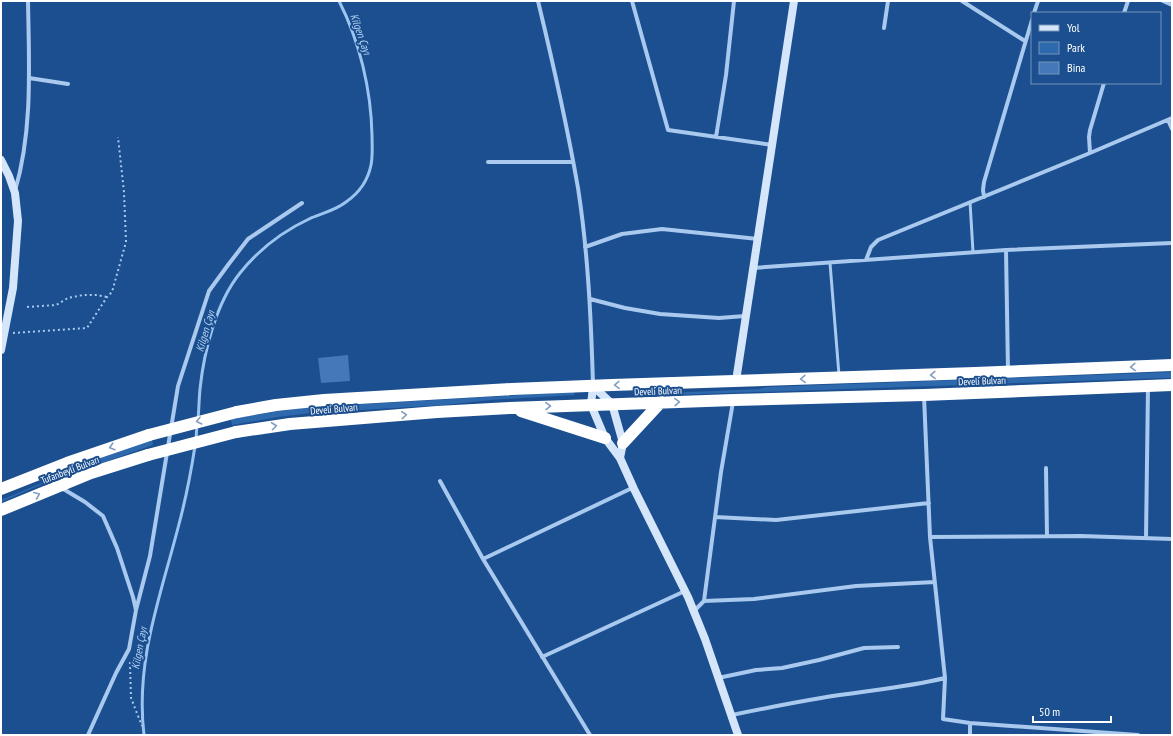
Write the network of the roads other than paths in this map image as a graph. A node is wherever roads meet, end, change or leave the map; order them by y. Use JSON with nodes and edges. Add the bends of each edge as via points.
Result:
{"nodes":[{"id":1,"x":28,"y":1,"type":"edge"},
{"id":2,"x":538,"y":1,"type":"edge"},
{"id":3,"x":632,"y":1,"type":"edge"},
{"id":4,"x":734,"y":1,"type":"edge"},
{"id":5,"x":794,"y":1,"type":"edge"},
{"id":6,"x":888,"y":1,"type":"edge"},
{"id":7,"x":962,"y":1,"type":"edge"},
{"id":8,"x":1038,"y":1,"type":"edge"},
{"id":9,"x":1128,"y":1,"type":"edge"},
{"id":10,"x":1163,"y":1,"type":"edge"},
{"id":11,"x":1172,"y":5,"type":"edge"},
{"id":12,"x":1034,"y":12,"type":"edge"},
{"id":13,"x":1124,"y":12,"type":"edge"},
{"id":14,"x":1031,"y":23,"type":"edge"},
{"id":15,"x":884,"y":28,"type":"dead end"},
{"id":16,"x":1025,"y":41,"type":"junction"},
{"id":17,"x":29,"y":78,"type":"junction"},
{"id":18,"x":68,"y":84,"type":"dead end"},
{"id":19,"x":1104,"y":84,"type":"edge"},
{"id":20,"x":1170,"y":119,"type":"edge"},
{"id":21,"x":1172,"y":129,"type":"edge"},
{"id":22,"x":716,"y":137,"type":"junction"},
{"id":23,"x":772,"y":145,"type":"junction"},
{"id":24,"x":1090,"y":153,"type":"junction"},
{"id":25,"x":1,"y":160,"type":"edge"},
{"id":26,"x":488,"y":162,"type":"dead end"},
{"id":27,"x":573,"y":162,"type":"junction"},
{"id":28,"x":15,"y":193,"type":"junction"},
{"id":29,"x":984,"y":197,"type":"junction"},
{"id":30,"x":970,"y":202,"type":"junction"},
{"id":31,"x":302,"y":203,"type":"dead end"},
{"id":32,"x":758,"y":239,"type":"junction"},
{"id":33,"x":1172,"y":243,"type":"edge"},
{"id":34,"x":585,"y":247,"type":"junction"},
{"id":35,"x":1006,"y":250,"type":"junction"},
{"id":36,"x":973,"y":252,"type":"junction"},
{"id":37,"x":866,"y":260,"type":"junction"},
{"id":38,"x":830,"y":263,"type":"junction"},
{"id":39,"x":753,"y":268,"type":"junction"},
{"id":40,"x":590,"y":300,"type":"junction"},
{"id":41,"x":746,"y":316,"type":"junction"},
{"id":42,"x":1,"y":350,"type":"edge"},
{"id":43,"x":1172,"y":365,"type":"edge"},
{"id":44,"x":1008,"y":372,"type":"junction"},
{"id":45,"x":839,"y":378,"type":"junction"},
{"id":46,"x":736,"y":381,"type":"junction"},
{"id":47,"x":1172,"y":385,"type":"edge"},
{"id":48,"x":593,"y":386,"type":"junction"},
{"id":49,"x":1148,"y":386,"type":"junction"},
{"id":50,"x":924,"y":395,"type":"junction"},
{"id":51,"x":734,"y":400,"type":"junction"},
{"id":52,"x":661,"y":402,"type":"junction"},
{"id":53,"x":612,"y":404,"type":"junction"},
{"id":54,"x":591,"y":405,"type":"junction"},
{"id":55,"x":510,"y":408,"type":"junction"},
{"id":56,"x":149,"y":435,"type":"joint"},
{"id":57,"x":605,"y":438,"type":"junction"},
{"id":58,"x":622,"y":443,"type":"junction"},
{"id":59,"x":148,"y":455,"type":"joint"},
{"id":60,"x":620,"y":458,"type":"junction"},
{"id":61,"x":1046,"y":468,"type":"dead end"},
{"id":62,"x":440,"y":481,"type":"dead end"},
{"id":63,"x":58,"y":486,"type":"junction"},
{"id":64,"x":1,"y":489,"type":"edge"},
{"id":65,"x":634,"y":489,"type":"junction"},
{"id":66,"x":929,"y":503,"type":"junction"},
{"id":67,"x":1,"y":510,"type":"edge"},
{"id":68,"x":715,"y":517,"type":"junction"},
{"id":69,"x":1047,"y":536,"type":"junction"},
{"id":70,"x":930,"y":537,"type":"junction"},
{"id":71,"x":1146,"y":538,"type":"junction"},
{"id":72,"x":1172,"y":539,"type":"edge"},
{"id":73,"x":483,"y":559,"type":"junction"},
{"id":74,"x":935,"y":582,"type":"junction"},
{"id":75,"x":685,"y":591,"type":"junction"},
{"id":76,"x":704,"y":601,"type":"junction"},
{"id":77,"x":136,"y":610,"type":"junction"},
{"id":78,"x":694,"y":611,"type":"junction"},
{"id":79,"x":898,"y":648,"type":"dead end"},
{"id":80,"x":542,"y":657,"type":"junction"},
{"id":81,"x":718,"y":678,"type":"junction"},
{"id":82,"x":945,"y":678,"type":"junction"},
{"id":83,"x":731,"y":716,"type":"junction"},
{"id":84,"x":970,"y":723,"type":"junction"},
{"id":85,"x":88,"y":735,"type":"edge"},
{"id":86,"x":590,"y":735,"type":"edge"},
{"id":87,"x":738,"y":735,"type":"edge"},
{"id":88,"x":970,"y":735,"type":"edge"},
{"id":89,"x":1138,"y":735,"type":"edge"}],
"edges":[{"from":1,"to":17,"type":"street"},
{"from":2,"to":27,"type":"street"},
{"from":3,"to":22,"type":"street","via":[[668,130]]},
{"from":4,"to":22,"type":"street"},
{"from":5,"to":23,"type":"street"},
{"from":6,"to":15,"type":"street"},
{"from":7,"to":16,"type":"street"},
{"from":8,"to":12,"type":"street"},
{"from":9,"to":13,"type":"street"},
{"from":10,"to":11,"type":"street"},
{"from":14,"to":16,"type":"street"},
{"from":16,"to":29,"type":"street","via":[[984,182]]},
{"from":17,"to":18,"type":"street"},
{"from":17,"to":28,"type":"street","via":[[27,122],[20,176]]},
{"from":19,"to":24,"type":"street","via":[[1090,130]]},
{"from":20,"to":21,"type":"street"},
{"from":20,"to":24,"type":"street"},
{"from":22,"to":23,"type":"street"},
{"from":23,"to":32,"type":"street"},
{"from":24,"to":29,"type":"street"},
{"from":25,"to":28,"type":"street"},
{"from":26,"to":27,"type":"street"},
{"from":27,"to":34,"type":"street"},
{"from":28,"to":42,"type":"street","via":[[18,220],[13,288]]},
{"from":29,"to":30,"type":"street"},
{"from":30,"to":36,"type":"lane"},
{"from":30,"to":37,"type":"street","via":[[878,240],[871,247]]},
{"from":31,"to":77,"type":"street","via":[[248,239],[210,291],[178,386],[150,556]]},
{"from":32,"to":34,"type":"street","via":[[662,229],[622,234]]},
{"from":32,"to":39,"type":"street"},
{"from":33,"to":35,"type":"street"},
{"from":34,"to":40,"type":"street"},
{"from":35,"to":36,"type":"street"},
{"from":35,"to":44,"type":"street"},
{"from":36,"to":37,"type":"street"},
{"from":37,"to":38,"type":"street"},
{"from":38,"to":39,"type":"street"},
{"from":38,"to":45,"type":"lane"},
{"from":39,"to":41,"type":"street"},
{"from":40,"to":41,"type":"street","via":[[660,314],[719,318]]},
{"from":40,"to":48,"type":"street"},
{"from":41,"to":46,"type":"street"},
{"from":43,"to":44,"type":"highway","name":"Develi Bulvarı","one_way":true},
{"from":44,"to":45,"type":"highway","name":"Develi Bulvarı","one_way":true},
{"from":45,"to":46,"type":"highway","name":"Develi Bulvarı","one_way":true},
{"from":46,"to":48,"type":"highway","name":"Develi Bulvarı","one_way":true},
{"from":47,"to":49,"type":"highway","name":"Develi Bulvarı"},
{"from":48,"to":53,"type":"street"},
{"from":48,"to":54,"type":"street"},
{"from":48,"to":56,"type":"highway","name":"Develi Bulvarı","one_way":true,"bridge":true,"via":[[324,400],[276,405],[237,412]]},
{"from":49,"to":50,"type":"highway","name":"Develi Bulvarı"},
{"from":49,"to":71,"type":"street"},
{"from":50,"to":51,"type":"highway","name":"Develi Bulvarı"},
{"from":50,"to":66,"type":"street"},
{"from":52,"to":51,"type":"highway","name":"Develi Bulvarı","one_way":true},
{"from":51,"to":68,"type":"street"},
{"from":52,"to":53,"type":"highway","name":"Develi Bulvarı"},
{"from":52,"to":58,"type":"highway"},
{"from":53,"to":54,"type":"highway","name":"Develi Bulvarı"},
{"from":53,"to":58,"type":"street"},
{"from":55,"to":54,"type":"highway","name":"Develi Bulvarı","one_way":true},
{"from":54,"to":57,"type":"street"},
{"from":55,"to":57,"type":"highway"},
{"from":59,"to":55,"type":"highway","name":"Develi Bulvarı","one_way":true,"bridge":true,"via":[[236,432],[298,424]]},
{"from":56,"to":64,"type":"highway","name":"Tufanbeyli Bulvarı","one_way":true},
{"from":57,"to":60,"type":"street"},
{"from":58,"to":60,"type":"street"},
{"from":59,"to":63,"type":"highway","name":"Tufanbeyli Bulvarı"},
{"from":60,"to":65,"type":"street"},
{"from":61,"to":69,"type":"street"},
{"from":62,"to":73,"type":"street"},
{"from":67,"to":63,"type":"highway","name":"Tufanbeyli Bulvarı","one_way":true},
{"from":63,"to":77,"type":"street","via":[[103,516],[117,548]]},
{"from":65,"to":73,"type":"street"},
{"from":65,"to":75,"type":"street"},
{"from":66,"to":68,"type":"street","via":[[776,520]]},
{"from":66,"to":70,"type":"street"},
{"from":68,"to":76,"type":"street"},
{"from":69,"to":70,"type":"street"},
{"from":69,"to":71,"type":"street"},
{"from":70,"to":74,"type":"street"},
{"from":71,"to":72,"type":"street"},
{"from":73,"to":80,"type":"street"},
{"from":74,"to":76,"type":"street","via":[[856,586],[754,599]]},
{"from":74,"to":82,"type":"street"},
{"from":75,"to":78,"type":"street"},
{"from":75,"to":80,"type":"street"},
{"from":76,"to":78,"type":"street"},
{"from":77,"to":85,"type":"street","via":[[129,649]]},
{"from":78,"to":81,"type":"street"},
{"from":79,"to":81,"type":"street","via":[[864,648],[782,668],[756,670]]},
{"from":80,"to":86,"type":"street"},
{"from":81,"to":83,"type":"street"},
{"from":82,"to":83,"type":"street"},
{"from":82,"to":84,"type":"street","via":[[943,719]]},
{"from":83,"to":87,"type":"street"},
{"from":84,"to":88,"type":"street"},
{"from":84,"to":89,"type":"street"}]}
